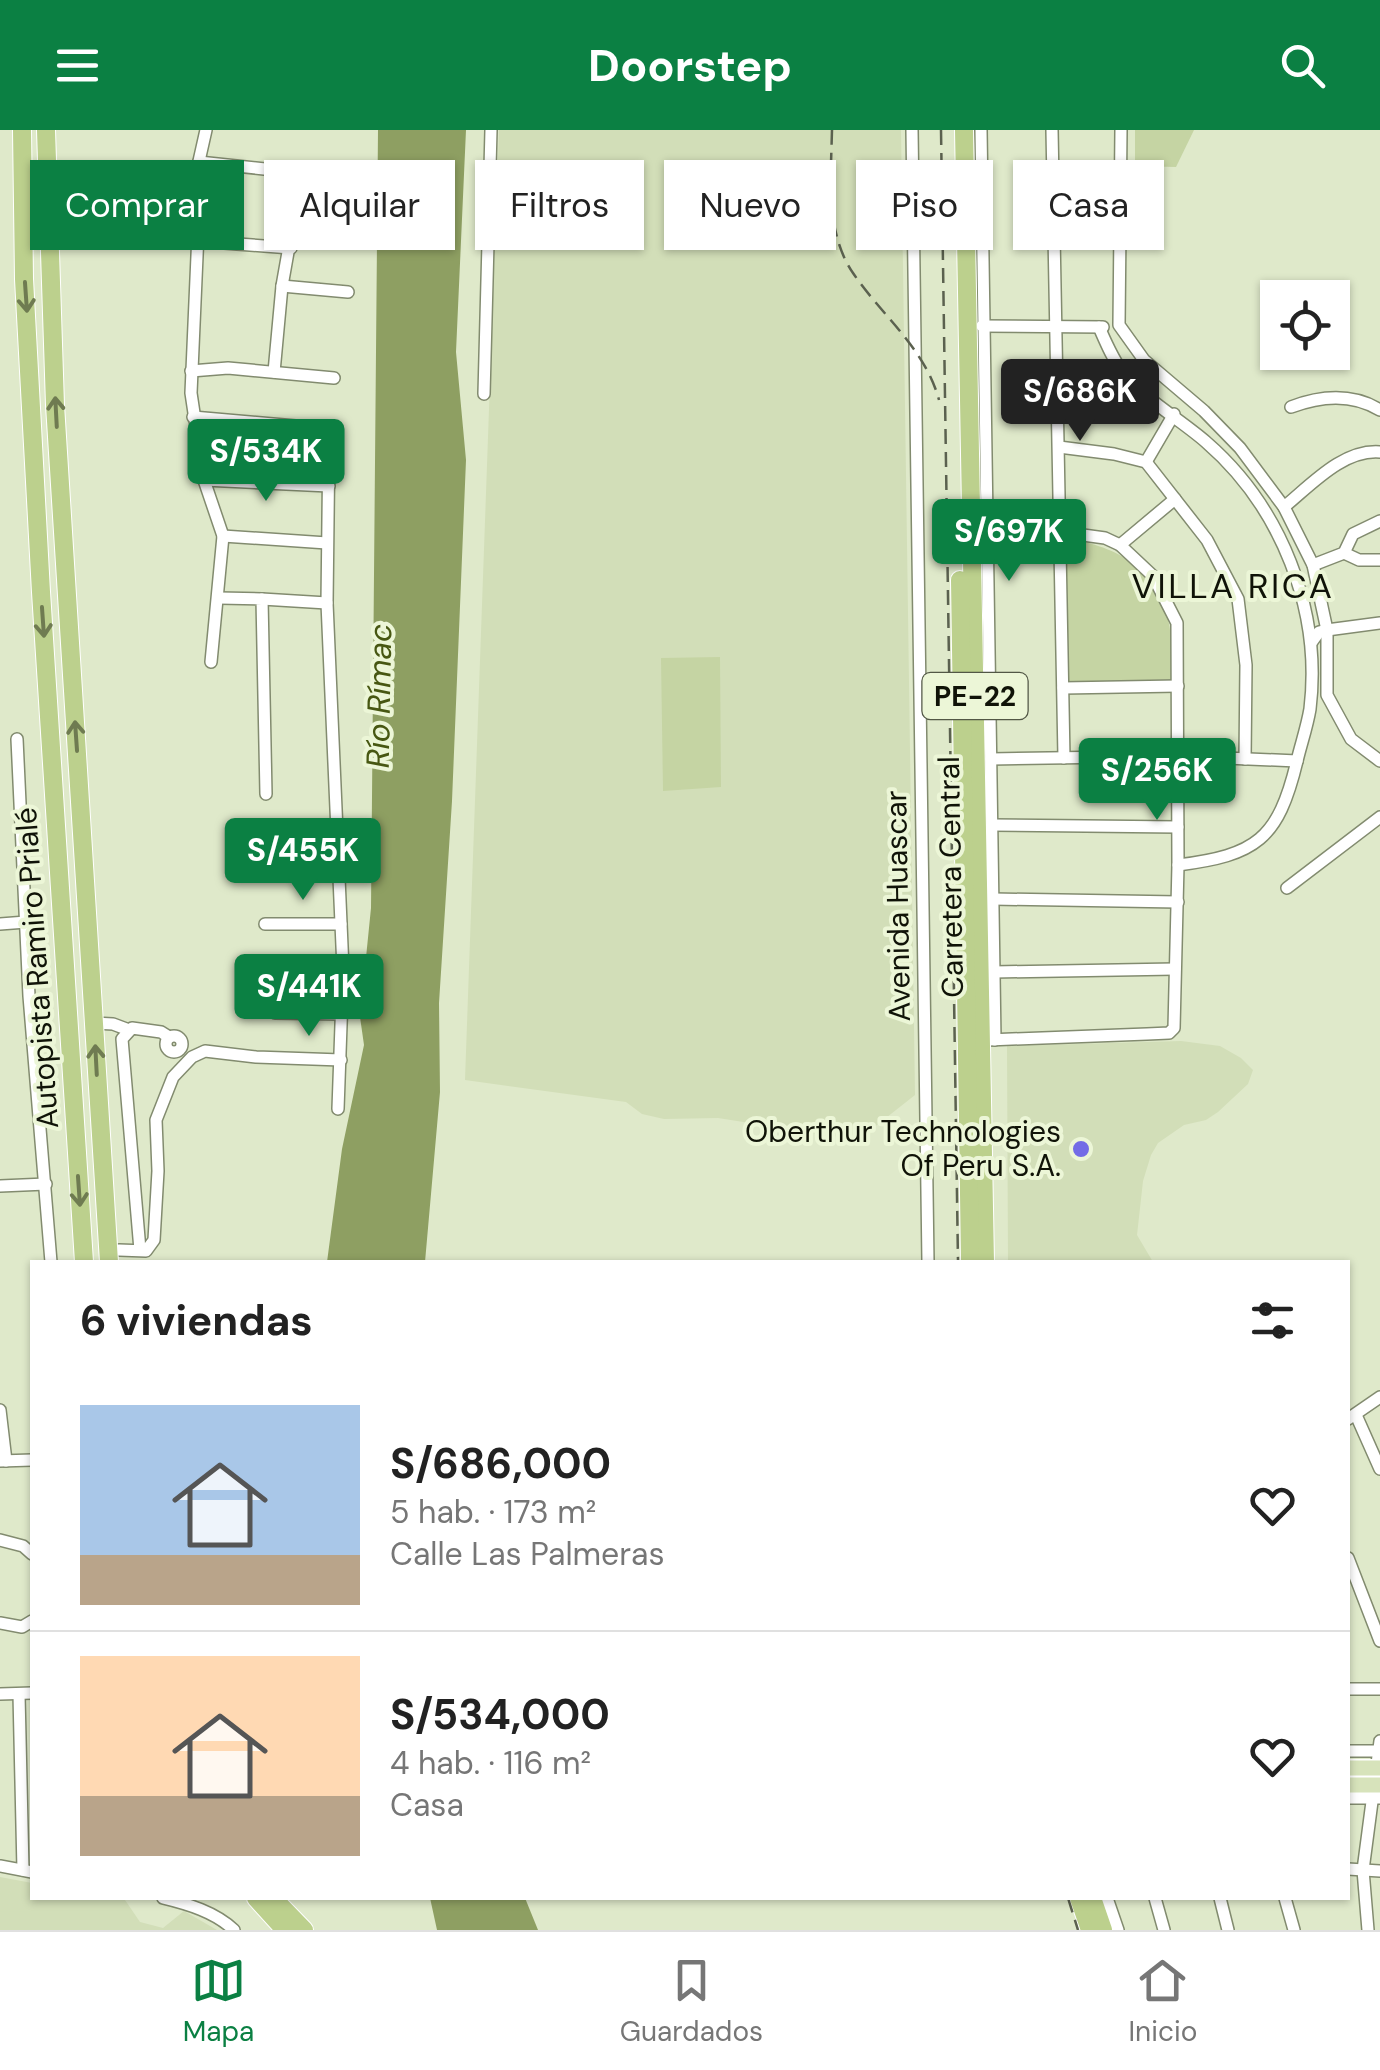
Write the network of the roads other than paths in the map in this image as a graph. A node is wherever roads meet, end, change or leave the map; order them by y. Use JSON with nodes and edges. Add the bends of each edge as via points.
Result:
{"nodes":[{"id":1,"x":22,"y":130,"type":"edge"},
{"id":2,"x":46,"y":130,"type":"edge"},
{"id":3,"x":206,"y":130,"type":"edge"},
{"id":4,"x":491,"y":130,"type":"edge"},
{"id":5,"x":912,"y":130,"type":"edge"},
{"id":6,"x":953,"y":130,"type":"edge"},
{"id":7,"x":964,"y":130,"type":"edge"},
{"id":8,"x":981,"y":130,"type":"edge"},
{"id":9,"x":1052,"y":130,"type":"edge"},
{"id":10,"x":1121,"y":130,"type":"edge"},
{"id":11,"x":199,"y":160,"type":"edge"},
{"id":12,"x":198,"y":250,"type":"edge"},
{"id":13,"x":291,"y":250,"type":"edge"},
{"id":14,"x":282,"y":286,"type":"junction"},
{"id":15,"x":348,"y":292,"type":"dead end"},
{"id":16,"x":1118,"y":325,"type":"junction"},
{"id":17,"x":976,"y":326,"type":"junction"},
{"id":18,"x":1057,"y":326,"type":"junction"},
{"id":19,"x":1099,"y":327,"type":"junction"},
{"id":20,"x":191,"y":371,"type":"junction"},
{"id":21,"x":274,"y":372,"type":"junction"},
{"id":22,"x":334,"y":378,"type":"dead end"},
{"id":23,"x":484,"y":394,"type":"dead end"},
{"id":24,"x":1291,"y":408,"type":"dead end"},
{"id":25,"x":1380,"y":410,"type":"edge"},
{"id":26,"x":1174,"y":414,"type":"junction"},
{"id":27,"x":194,"y":417,"type":"junction"},
{"id":28,"x":1059,"y":447,"type":"junction"},
{"id":29,"x":1380,"y":452,"type":"edge"},
{"id":30,"x":1146,"y":462,"type":"junction"},
{"id":31,"x":204,"y":480,"type":"junction"},
{"id":32,"x":329,"y":486,"type":"junction"},
{"id":33,"x":1175,"y":499,"type":"junction"},
{"id":34,"x":1284,"y":507,"type":"junction"},
{"id":35,"x":1380,"y":521,"type":"edge"},
{"id":36,"x":1061,"y":532,"type":"junction"},
{"id":37,"x":988,"y":533,"type":"junction"},
{"id":38,"x":223,"y":536,"type":"junction"},
{"id":39,"x":327,"y":543,"type":"junction"},
{"id":40,"x":1120,"y":545,"type":"junction"},
{"id":41,"x":1344,"y":553,"type":"junction"},
{"id":42,"x":1380,"y":560,"type":"edge"},
{"id":43,"x":1313,"y":565,"type":"junction"},
{"id":44,"x":219,"y":598,"type":"junction"},
{"id":45,"x":262,"y":599,"type":"junction"},
{"id":46,"x":327,"y":603,"type":"junction"},
{"id":47,"x":1380,"y":623,"type":"edge"},
{"id":48,"x":1327,"y":630,"type":"junction"},
{"id":49,"x":1311,"y":644,"type":"junction"},
{"id":50,"x":211,"y":662,"type":"dead end"},
{"id":51,"x":1178,"y":686,"type":"junction"},
{"id":52,"x":1064,"y":688,"type":"junction"},
{"id":53,"x":17,"y":739,"type":"dead end"},
{"id":54,"x":1179,"y":756,"type":"junction"},
{"id":55,"x":991,"y":758,"type":"junction"},
{"id":56,"x":1064,"y":758,"type":"junction"},
{"id":57,"x":1245,"y":759,"type":"junction"},
{"id":58,"x":1297,"y":760,"type":"junction"},
{"id":59,"x":1380,"y":761,"type":"edge"},
{"id":60,"x":266,"y":794,"type":"dead end"},
{"id":61,"x":1380,"y":816,"type":"edge"},
{"id":62,"x":992,"y":825,"type":"junction"},
{"id":63,"x":1178,"y":827,"type":"junction"},
{"id":64,"x":260,"y":828,"type":"dead end"},
{"id":65,"x":338,"y":829,"type":"junction"},
{"id":66,"x":1178,"y":865,"type":"junction"},
{"id":67,"x":263,"y":874,"type":"dead end"},
{"id":68,"x":339,"y":874,"type":"junction"},
{"id":69,"x":1287,"y":888,"type":"dead end"},
{"id":70,"x":993,"y":899,"type":"junction"},
{"id":71,"x":1178,"y":902,"type":"junction"},
{"id":72,"x":26,"y":922,"type":"junction"},
{"id":73,"x":0,"y":924,"type":"edge"},
{"id":74,"x":264,"y":924,"type":"dead end"},
{"id":75,"x":342,"y":924,"type":"junction"},
{"id":76,"x":270,"y":968,"type":"dead end"},
{"id":77,"x":343,"y":969,"type":"junction"},
{"id":78,"x":1175,"y":969,"type":"junction"},
{"id":79,"x":980,"y":973,"type":"junction"},
{"id":80,"x":275,"y":1013,"type":"dead end"},
{"id":81,"x":343,"y":1014,"type":"junction"},
{"id":82,"x":94,"y":1023,"type":"junction"},
{"id":83,"x":129,"y":1030,"type":"junction"},
{"id":84,"x":169,"y":1037,"type":"dead end"},
{"id":85,"x":988,"y":1040,"type":"junction"},
{"id":86,"x":341,"y":1060,"type":"junction"},
{"id":87,"x":338,"y":1109,"type":"dead end"},
{"id":88,"x":46,"y":1184,"type":"junction"},
{"id":89,"x":0,"y":1186,"type":"edge"},
{"id":90,"x":140,"y":1250,"type":"junction"},
{"id":91,"x":114,"y":1256,"type":"edge"},
{"id":92,"x":51,"y":1260,"type":"edge"},
{"id":93,"x":84,"y":1260,"type":"edge"},
{"id":94,"x":928,"y":1260,"type":"edge"},
{"id":95,"x":970,"y":1260,"type":"edge"},
{"id":96,"x":985,"y":1260,"type":"edge"},
{"id":97,"x":1380,"y":1397,"type":"edge"},
{"id":98,"x":0,"y":1410,"type":"edge"},
{"id":99,"x":1352,"y":1417,"type":"edge"},
{"id":100,"x":30,"y":1460,"type":"edge"},
{"id":101,"x":3,"y":1461,"type":"edge"},
{"id":102,"x":1380,"y":1469,"type":"edge"},
{"id":103,"x":0,"y":1540,"type":"edge"},
{"id":104,"x":30,"y":1552,"type":"edge"},
{"id":105,"x":1350,"y":1563,"type":"edge"},
{"id":106,"x":30,"y":1622,"type":"edge"},
{"id":107,"x":0,"y":1623,"type":"edge"},
{"id":108,"x":1379,"y":1632,"type":"edge"},
{"id":109,"x":1350,"y":1689,"type":"edge"},
{"id":110,"x":1380,"y":1689,"type":"edge"},
{"id":111,"x":26,"y":1693,"type":"edge"},
{"id":112,"x":0,"y":1694,"type":"edge"},
{"id":113,"x":1380,"y":1741,"type":"edge"},
{"id":114,"x":1350,"y":1751,"type":"edge"},
{"id":115,"x":1380,"y":1751,"type":"edge"},
{"id":116,"x":1350,"y":1769,"type":"edge"},
{"id":117,"x":1350,"y":1784,"type":"edge"},
{"id":118,"x":1378,"y":1784,"type":"edge"},
{"id":119,"x":1350,"y":1797,"type":"edge"},
{"id":120,"x":0,"y":1866,"type":"edge"},
{"id":121,"x":1350,"y":1869,"type":"edge"},
{"id":122,"x":1363,"y":1870,"type":"junction"},
{"id":123,"x":28,"y":1871,"type":"edge"},
{"id":124,"x":1380,"y":1872,"type":"edge"},
{"id":125,"x":170,"y":1900,"type":"edge"},
{"id":126,"x":258,"y":1900,"type":"edge"},
{"id":127,"x":275,"y":1900,"type":"edge"},
{"id":128,"x":1080,"y":1900,"type":"edge"},
{"id":129,"x":1093,"y":1900,"type":"edge"},
{"id":130,"x":1108,"y":1900,"type":"edge"},
{"id":131,"x":1156,"y":1900,"type":"edge"},
{"id":132,"x":1220,"y":1900,"type":"edge"},
{"id":133,"x":1285,"y":1900,"type":"edge"},
{"id":134,"x":234,"y":1930,"type":"edge"},
{"id":135,"x":285,"y":1930,"type":"edge"},
{"id":136,"x":304,"y":1930,"type":"edge"},
{"id":137,"x":1090,"y":1930,"type":"edge"},
{"id":138,"x":1103,"y":1930,"type":"edge"},
{"id":139,"x":1118,"y":1930,"type":"edge"},
{"id":140,"x":1164,"y":1930,"type":"edge"},
{"id":141,"x":1228,"y":1930,"type":"edge"},
{"id":142,"x":1294,"y":1930,"type":"edge"},
{"id":143,"x":1368,"y":1930,"type":"edge"}],
"edges":[{"from":1,"to":93,"type":"highway","name":"Autopista Ramiro Prialé","one_way":true,"via":[[42,611]]},
{"from":82,"to":2,"type":"highway","name":"Autopista Ramiro Prialé","one_way":true,"via":[[54,387]]},
{"from":3,"to":11,"type":"street"},
{"from":4,"to":23,"type":"street"},
{"from":5,"to":94,"type":"street","name":"Avenida Huascar"},
{"from":6,"to":79,"type":"highway","name":"Carretera Central","number":"PE-22"},
{"from":7,"to":17,"type":"highway","name":"Carretera Central","number":"PE-22"},
{"from":8,"to":17,"type":"street"},
{"from":9,"to":18,"type":"street"},
{"from":10,"to":16,"type":"street"},
{"from":12,"to":20,"type":"street"},
{"from":13,"to":14,"type":"street"},
{"from":14,"to":15,"type":"street"},
{"from":14,"to":21,"type":"street"},
{"from":16,"to":19,"type":"street"},
{"from":16,"to":34,"type":"street","via":[[1144,360],[1240,448]]},
{"from":17,"to":18,"type":"street"},
{"from":17,"to":37,"type":"street"},
{"from":17,"to":79,"type":"highway","name":"Carretera Central","number":"PE-22"},
{"from":18,"to":19,"type":"street"},
{"from":18,"to":28,"type":"street"},
{"from":19,"to":26,"type":"street","via":[[1126,376]]},
{"from":20,"to":21,"type":"street"},
{"from":20,"to":27,"type":"street"},
{"from":21,"to":22,"type":"street"},
{"from":24,"to":25,"type":"street","via":[[1318,396]]},
{"from":26,"to":30,"type":"street"},
{"from":26,"to":49,"type":"street","via":[[1236,471],[1268,516],[1295,571]]},
{"from":27,"to":31,"type":"street"},
{"from":27,"to":32,"type":"street","via":[[318,428],[329,436]]},
{"from":28,"to":30,"type":"street"},
{"from":28,"to":36,"type":"street"},
{"from":29,"to":34,"type":"street","via":[[1338,464]]},
{"from":30,"to":33,"type":"street"},
{"from":31,"to":32,"type":"street"},
{"from":31,"to":38,"type":"street"},
{"from":32,"to":39,"type":"street"},
{"from":33,"to":40,"type":"street"},
{"from":33,"to":57,"type":"street","via":[[1207,540],[1238,599],[1246,665]]},
{"from":34,"to":43,"type":"street"},
{"from":35,"to":41,"type":"street","via":[[1354,534]]},
{"from":36,"to":37,"type":"street"},
{"from":36,"to":40,"type":"street"},
{"from":36,"to":52,"type":"street"},
{"from":37,"to":55,"type":"street"},
{"from":38,"to":39,"type":"street"},
{"from":38,"to":44,"type":"street"},
{"from":39,"to":46,"type":"street"},
{"from":40,"to":51,"type":"street","via":[[1154,576],[1177,623]]},
{"from":41,"to":42,"type":"street"},
{"from":41,"to":43,"type":"street"},
{"from":43,"to":48,"type":"street"},
{"from":44,"to":45,"type":"street"},
{"from":44,"to":50,"type":"street"},
{"from":45,"to":46,"type":"street"},
{"from":45,"to":60,"type":"street"},
{"from":46,"to":65,"type":"street"},
{"from":47,"to":48,"type":"street"},
{"from":48,"to":49,"type":"street"},
{"from":48,"to":59,"type":"street","via":[[1327,694],[1351,738]]},
{"from":49,"to":58,"type":"street","via":[[1310,710]]},
{"from":51,"to":52,"type":"street"},
{"from":51,"to":54,"type":"street"},
{"from":52,"to":56,"type":"street"},
{"from":53,"to":72,"type":"street"},
{"from":54,"to":56,"type":"street"},
{"from":54,"to":57,"type":"street"},
{"from":54,"to":63,"type":"street"},
{"from":55,"to":56,"type":"street"},
{"from":55,"to":62,"type":"street"},
{"from":57,"to":58,"type":"street"},
{"from":58,"to":66,"type":"street","via":[[1290,792],[1261,839],[1220,860]]},
{"from":61,"to":69,"type":"street"},
{"from":62,"to":63,"type":"street"},
{"from":62,"to":70,"type":"street"},
{"from":63,"to":66,"type":"street"},
{"from":64,"to":65,"type":"street"},
{"from":65,"to":68,"type":"street"},
{"from":66,"to":71,"type":"street"},
{"from":67,"to":68,"type":"street"},
{"from":68,"to":75,"type":"street"},
{"from":70,"to":71,"type":"street"},
{"from":70,"to":79,"type":"street"},
{"from":71,"to":78,"type":"street"},
{"from":72,"to":73,"type":"street"},
{"from":72,"to":88,"type":"street"},
{"from":74,"to":75,"type":"street"},
{"from":75,"to":77,"type":"street"},
{"from":76,"to":77,"type":"street"},
{"from":77,"to":81,"type":"street"},
{"from":78,"to":79,"type":"street"},
{"from":78,"to":85,"type":"street","via":[[1175,1023],[1168,1033]]},
{"from":79,"to":85,"type":"highway","name":"Carretera Central","number":"PE-22"},
{"from":79,"to":95,"type":"highway","name":"Carretera Central","number":"PE-22"},
{"from":80,"to":81,"type":"street"},
{"from":81,"to":86,"type":"street"},
{"from":82,"to":83,"type":"street"},
{"from":91,"to":82,"type":"highway","name":"Autopista Ramiro Prialé","one_way":true},
{"from":83,"to":84,"type":"street","via":[[143,1027]]},
{"from":83,"to":90,"type":"street","via":[[122,1040]]},
{"from":85,"to":96,"type":"highway","name":"Carretera Central","number":"PE-22"},
{"from":86,"to":87,"type":"street"},
{"from":86,"to":90,"type":"street","via":[[205,1051],[192,1057],[172,1076],[156,1120],[154,1240]]},
{"from":88,"to":89,"type":"street"},
{"from":88,"to":92,"type":"street"},
{"from":90,"to":91,"type":"street"},
{"from":97,"to":99,"type":"street"},
{"from":98,"to":101,"type":"street"},
{"from":99,"to":102,"type":"street"},
{"from":100,"to":101,"type":"street"},
{"from":103,"to":104,"type":"street"},
{"from":105,"to":108,"type":"street"},
{"from":106,"to":107,"type":"street"},
{"from":109,"to":110,"type":"street"},
{"from":111,"to":112,"type":"street"},
{"from":111,"to":123,"type":"street"},
{"from":113,"to":115,"type":"street"},
{"from":114,"to":115,"type":"street"},
{"from":115,"to":118,"type":"street"},
{"from":116,"to":118,"type":"main road"},
{"from":117,"to":118,"type":"main road"},
{"from":118,"to":119,"type":"street"},
{"from":118,"to":122,"type":"street"},
{"from":120,"to":123,"type":"street"},
{"from":121,"to":122,"type":"street"},
{"from":122,"to":124,"type":"street"},
{"from":122,"to":143,"type":"street"},
{"from":125,"to":134,"type":"street"},
{"from":126,"to":135,"type":"highway"},
{"from":127,"to":136,"type":"highway"},
{"from":128,"to":137,"type":"highway"},
{"from":129,"to":138,"type":"highway"},
{"from":130,"to":139,"type":"street"},
{"from":131,"to":140,"type":"street"},
{"from":132,"to":141,"type":"street"},
{"from":133,"to":142,"type":"street"}]}
